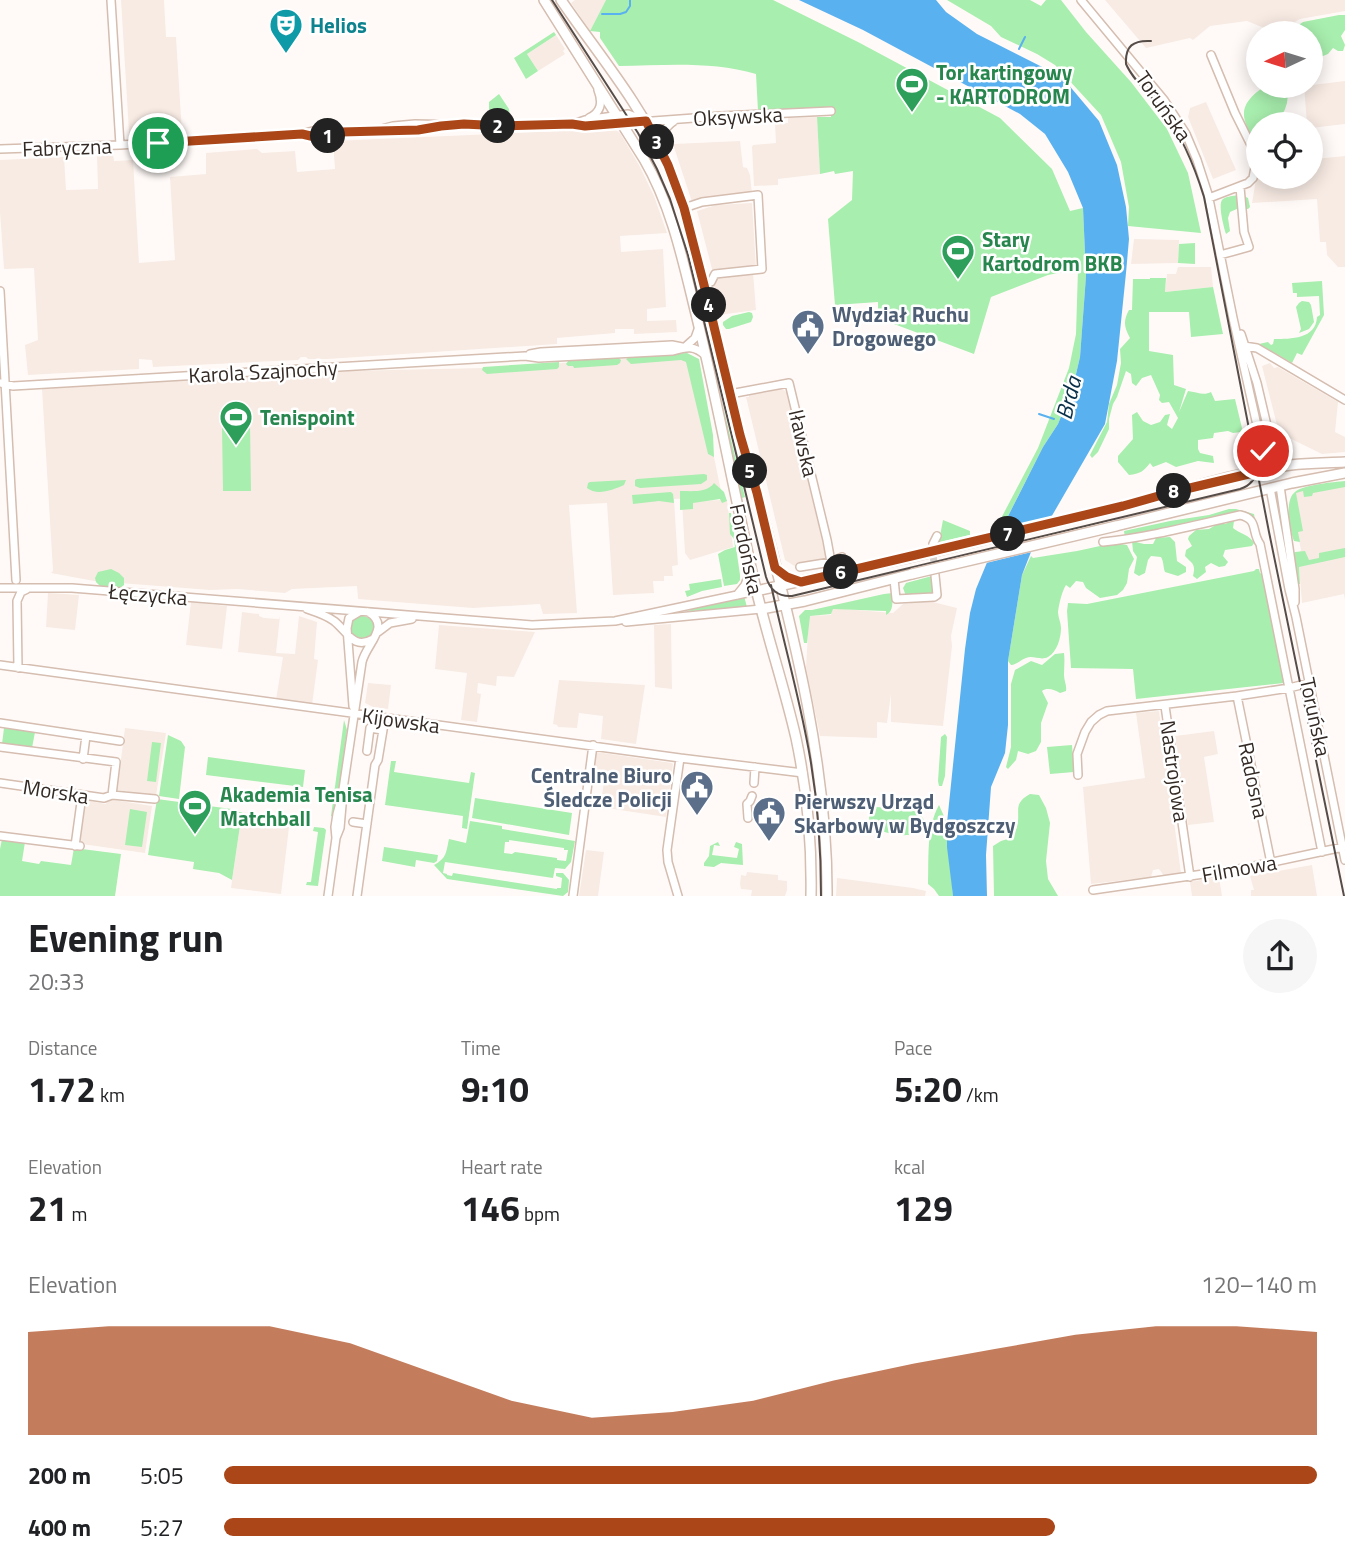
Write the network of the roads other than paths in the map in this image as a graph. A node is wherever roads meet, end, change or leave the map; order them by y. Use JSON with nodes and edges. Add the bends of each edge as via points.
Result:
{"nodes":[{"id":1,"x":111,"y":0,"type":"edge"},
{"id":2,"x":544,"y":0,"type":"edge"},
{"id":3,"x":561,"y":0,"type":"edge"},
{"id":4,"x":1082,"y":0,"type":"edge"},
{"id":5,"x":1211,"y":55,"type":"dead end"},
{"id":6,"x":589,"y":71,"type":"junction"},
{"id":7,"x":831,"y":111,"type":"dead end"},
{"id":8,"x":678,"y":119,"type":"junction"},
{"id":9,"x":585,"y":120,"type":"junction"},
{"id":10,"x":646,"y":121,"type":"junction"},
{"id":11,"x":622,"y":123,"type":"junction"},
{"id":12,"x":572,"y":124,"type":"junction"},
{"id":13,"x":120,"y":145,"type":"junction"},
{"id":14,"x":0,"y":149,"type":"edge"},
{"id":15,"x":661,"y":151,"type":"junction"},
{"id":16,"x":1240,"y":187,"type":"junction"},
{"id":17,"x":1209,"y":198,"type":"junction"},
{"id":18,"x":684,"y":208,"type":"junction"},
{"id":19,"x":1220,"y":255,"type":"junction"},
{"id":20,"x":704,"y":285,"type":"junction"},
{"id":21,"x":0,"y":291,"type":"edge"},
{"id":22,"x":699,"y":326,"type":"junction"},
{"id":23,"x":1242,"y":346,"type":"junction"},
{"id":24,"x":683,"y":347,"type":"junction"},
{"id":25,"x":706,"y":356,"type":"junction"},
{"id":26,"x":3,"y":383,"type":"edge"},
{"id":27,"x":730,"y":394,"type":"junction"},
{"id":28,"x":1345,"y":400,"type":"edge"},
{"id":29,"x":1264,"y":453,"type":"junction"},
{"id":30,"x":1274,"y":453,"type":"junction"},
{"id":31,"x":1345,"y":462,"type":"edge"},
{"id":32,"x":1293,"y":465,"type":"junction"},
{"id":33,"x":1272,"y":469,"type":"junction"},
{"id":34,"x":1253,"y":473,"type":"junction"},
{"id":35,"x":1345,"y":473,"type":"edge"},
{"id":36,"x":1275,"y":487,"type":"junction"},
{"id":37,"x":937,"y":536,"type":"dead end"},
{"id":38,"x":1104,"y":541,"type":"dead end"},
{"id":39,"x":933,"y":544,"type":"tunnel mouth"},
{"id":40,"x":842,"y":557,"type":"dead end"},
{"id":41,"x":831,"y":562,"type":"junction"},
{"id":42,"x":800,"y":567,"type":"dead end"},
{"id":43,"x":775,"y":568,"type":"junction"},
{"id":44,"x":751,"y":569,"type":"junction"},
{"id":45,"x":935,"y":575,"type":"tunnel mouth"},
{"id":46,"x":894,"y":579,"type":"junction"},
{"id":47,"x":801,"y":582,"type":"junction"},
{"id":48,"x":15,"y":584,"type":"junction"},
{"id":49,"x":780,"y":586,"type":"junction"},
{"id":50,"x":33,"y":588,"type":"junction"},
{"id":51,"x":0,"y":590,"type":"edge"},
{"id":52,"x":756,"y":591,"type":"junction"},
{"id":53,"x":736,"y":595,"type":"junction"},
{"id":54,"x":18,"y":599,"type":"junction"},
{"id":55,"x":800,"y":602,"type":"junction"},
{"id":56,"x":296,"y":606,"type":"junction"},
{"id":57,"x":785,"y":606,"type":"junction"},
{"id":58,"x":761,"y":609,"type":"junction"},
{"id":59,"x":365,"y":612,"type":"junction"},
{"id":60,"x":409,"y":617,"type":"junction"},
{"id":61,"x":615,"y":621,"type":"junction"},
{"id":62,"x":790,"y":629,"type":"junction"},
{"id":63,"x":347,"y":634,"type":"junction"},
{"id":64,"x":375,"y":636,"type":"junction"},
{"id":65,"x":0,"y":665,"type":"edge"},
{"id":66,"x":18,"y":668,"type":"junction"},
{"id":67,"x":1309,"y":683,"type":"junction"},
{"id":68,"x":1290,"y":688,"type":"junction"},
{"id":69,"x":1237,"y":696,"type":"junction"},
{"id":70,"x":1165,"y":706,"type":"junction"},
{"id":71,"x":354,"y":713,"type":"junction"},
{"id":72,"x":385,"y":718,"type":"junction"},
{"id":73,"x":0,"y":723,"type":"edge"},
{"id":74,"x":382,"y":730,"type":"junction"},
{"id":75,"x":86,"y":736,"type":"junction"},
{"id":76,"x":120,"y":741,"type":"dead end"},
{"id":77,"x":593,"y":745,"type":"junction"},
{"id":78,"x":0,"y":747,"type":"edge"},
{"id":79,"x":366,"y":751,"type":"dead end"},
{"id":80,"x":680,"y":758,"type":"junction"},
{"id":81,"x":83,"y":759,"type":"junction"},
{"id":82,"x":755,"y":767,"type":"junction"},
{"id":83,"x":803,"y":773,"type":"junction"},
{"id":84,"x":1078,"y":775,"type":"dead end"},
{"id":85,"x":0,"y":783,"type":"edge"},
{"id":86,"x":754,"y":783,"type":"dead end"},
{"id":87,"x":82,"y":795,"type":"junction"},
{"id":88,"x":111,"y":795,"type":"junction"},
{"id":89,"x":752,"y":796,"type":"dead end"},
{"id":90,"x":155,"y":799,"type":"dead end"},
{"id":91,"x":748,"y":818,"type":"dead end"},
{"id":92,"x":353,"y":822,"type":"dead end"},
{"id":93,"x":367,"y":824,"type":"junction"},
{"id":94,"x":0,"y":836,"type":"edge"},
{"id":95,"x":1343,"y":847,"type":"junction"},
{"id":96,"x":1322,"y":852,"type":"junction"},
{"id":97,"x":1345,"y":859,"type":"edge"},
{"id":98,"x":1271,"y":863,"type":"junction"},
{"id":99,"x":1190,"y":877,"type":"junction"},
{"id":100,"x":1093,"y":890,"type":"dead end"},
{"id":101,"x":328,"y":896,"type":"edge"},
{"id":102,"x":357,"y":896,"type":"edge"},
{"id":103,"x":573,"y":896,"type":"edge"},
{"id":104,"x":678,"y":896,"type":"edge"},
{"id":105,"x":811,"y":896,"type":"edge"},
{"id":106,"x":827,"y":896,"type":"edge"}],
"edges":[{"from":1,"to":13,"type":"street"},
{"from":2,"to":6,"type":"main road","name":"Fordońska"},
{"from":3,"to":10,"type":"main road","name":"Fordońska"},
{"from":4,"to":17,"type":"street","name":"Toruńska","via":[[1175,116],[1190,142]]},
{"from":5,"to":16,"type":"street","via":[[1255,153],[1253,177]]},
{"from":6,"to":9,"type":"street","via":[[601,102],[597,113]]},
{"from":6,"to":11,"type":"main road","name":"Fordońska"},
{"from":7,"to":8,"type":"street","name":"Oksywska"},
{"from":8,"to":10,"type":"street","name":"Oksywska"},
{"from":8,"to":15,"type":"street","via":[[664,132]]},
{"from":9,"to":11,"type":"street","name":"Fabryczna"},
{"from":9,"to":12,"type":"street","name":"Fabryczna"},
{"from":10,"to":11,"type":"street","name":"Oksywska","via":[[630,115]]},
{"from":10,"to":15,"type":"main road","name":"Fordońska"},
{"from":11,"to":12,"type":"street","name":"Fabryczna"},
{"from":11,"to":22,"type":"main road","name":"Fordońska","via":[[649,167],[671,217]]},
{"from":12,"to":13,"type":"street","name":"Fabryczna","via":[[464,124],[315,137],[302,134]]},
{"from":13,"to":14,"type":"street","name":"Fabryczna"},
{"from":15,"to":18,"type":"main road","name":"Fordońska"},
{"from":16,"to":17,"type":"street"},
{"from":16,"to":19,"type":"street","via":[[1249,247]]},
{"from":17,"to":19,"type":"street","name":"Toruńska"},
{"from":18,"to":20,"type":"main road","name":"Fordońska"},
{"from":18,"to":20,"type":"street","via":[[758,195],[762,270],[715,274]]},
{"from":19,"to":23,"type":"street","name":"Toruńska"},
{"from":20,"to":27,"type":"main road","name":"Fordońska"},
{"from":21,"to":26,"type":"street"},
{"from":22,"to":24,"type":"street","via":[[695,338]]},
{"from":22,"to":25,"type":"main road","name":"Fordońska"},
{"from":23,"to":28,"type":"street","via":[[1256,348]]},
{"from":23,"to":29,"type":"street","name":"Toruńska"},
{"from":23,"to":30,"type":"street","name":"Toruńska","via":[[1257,383]]},
{"from":24,"to":25,"type":"street","name":"Karola Szajnochy"},
{"from":24,"to":26,"type":"street","name":"Karola Szajnochy","via":[[13,386]]},
{"from":25,"to":44,"type":"main road","name":"Fordońska"},
{"from":26,"to":48,"type":"street"},
{"from":27,"to":41,"type":"street","name":"Iławska","via":[[789,383]]},
{"from":27,"to":43,"type":"main road","name":"Fordońska"},
{"from":29,"to":33,"type":"street","name":"Toruńska"},
{"from":29,"to":34,"type":"street"},
{"from":30,"to":32,"type":"street"},
{"from":30,"to":33,"type":"street","name":"Toruńska"},
{"from":31,"to":32,"type":"main road"},
{"from":32,"to":33,"type":"main road"},
{"from":33,"to":34,"type":"main road"},
{"from":33,"to":36,"type":"main road","name":"Toruńska"},
{"from":34,"to":47,"type":"main road","bridge":true},
{"from":35,"to":36,"type":"main road"},
{"from":36,"to":46,"type":"main road","bridge":true},
{"from":36,"to":67,"type":"street","name":"Toruńska"},
{"from":37,"to":39,"type":"street"},
{"from":38,"to":68,"type":"street","via":[[1240,515],[1249,518],[1260,544]]},
{"from":40,"to":41,"type":"street"},
{"from":41,"to":42,"type":"street"},
{"from":43,"to":47,"type":"main road"},
{"from":43,"to":49,"type":"main road","name":"Fordońska"},
{"from":44,"to":52,"type":"main road","name":"Fordońska"},
{"from":44,"to":53,"type":"street"},
{"from":45,"to":46,"type":"street","via":[[937,595],[914,599],[896,599]]},
{"from":46,"to":55,"type":"main road"},
{"from":47,"to":49,"type":"main road"},
{"from":48,"to":50,"type":"street","name":"Łęczycka"},
{"from":48,"to":51,"type":"street","name":"Łęczycka"},
{"from":48,"to":54,"type":"street"},
{"from":49,"to":52,"type":"main road"},
{"from":49,"to":57,"type":"main road","name":"Fordońska"},
{"from":50,"to":54,"type":"street"},
{"from":50,"to":56,"type":"street","name":"Łęczycka","via":[[72,587]]},
{"from":51,"to":54,"type":"street"},
{"from":52,"to":53,"type":"street","name":"Łęczycka"},
{"from":52,"to":58,"type":"main road","name":"Fordońska"},
{"from":53,"to":61,"type":"street","name":"Łęczycka"},
{"from":54,"to":66,"type":"street"},
{"from":55,"to":57,"type":"main road"},
{"from":55,"to":62,"type":"main road"},
{"from":56,"to":59,"type":"street","name":"Łęczycka"},
{"from":56,"to":63,"type":"street","name":"Łęczycka","via":[[325,616]]},
{"from":57,"to":58,"type":"main road"},
{"from":57,"to":62,"type":"main road","name":"Fordońska"},
{"from":58,"to":61,"type":"street","name":"Łęczycka"},
{"from":58,"to":83,"type":"main road","name":"Fordońska"},
{"from":59,"to":60,"type":"street","name":"Łęczycka"},
{"from":59,"to":63,"type":"street","via":[[349,618]]},
{"from":59,"to":64,"type":"street","via":[[378,622]]},
{"from":60,"to":61,"type":"street","name":"Łęczycka","via":[[532,625]]},
{"from":60,"to":64,"type":"street","name":"Łęczycka","via":[[390,623]]},
{"from":62,"to":106,"type":"main road","name":"Fordońska","via":[[822,797]]},
{"from":63,"to":64,"type":"street","name":"Łęczycka","via":[[361,643]]},
{"from":63,"to":71,"type":"street"},
{"from":64,"to":71,"type":"street","via":[[364,656]]},
{"from":65,"to":66,"type":"street","name":"Kijowska"},
{"from":66,"to":71,"type":"street","name":"Kijowska"},
{"from":67,"to":68,"type":"street","name":"Nastrojowa"},
{"from":67,"to":95,"type":"street","name":"Toruńska"},
{"from":68,"to":69,"type":"street","name":"Nastrojowa"},
{"from":68,"to":96,"type":"street"},
{"from":69,"to":70,"type":"street","name":"Nastrojowa"},
{"from":69,"to":98,"type":"street","name":"Radosna"},
{"from":70,"to":84,"type":"street","via":[[1099,715],[1085,732],[1077,754]]},
{"from":70,"to":99,"type":"street","name":"Nastrojowa"},
{"from":71,"to":72,"type":"street","name":"Kijowska"},
{"from":71,"to":101,"type":"street"},
{"from":72,"to":74,"type":"street"},
{"from":72,"to":77,"type":"street","name":"Kijowska"},
{"from":73,"to":75,"type":"street"},
{"from":74,"to":79,"type":"street","via":[[370,728]]},
{"from":74,"to":93,"type":"street"},
{"from":75,"to":76,"type":"street"},
{"from":75,"to":81,"type":"street"},
{"from":77,"to":80,"type":"street","name":"Kijowska"},
{"from":77,"to":103,"type":"street"},
{"from":78,"to":81,"type":"street"},
{"from":80,"to":82,"type":"street","name":"Kijowska"},
{"from":80,"to":104,"type":"street","via":[[667,850]]},
{"from":81,"to":88,"type":"street","name":"Morska","via":[[116,762]]},
{"from":82,"to":83,"type":"street","name":"Kijowska"},
{"from":82,"to":86,"type":"street"},
{"from":83,"to":105,"type":"main road","name":"Fordońska"},
{"from":85,"to":87,"type":"street","name":"Morska"},
{"from":87,"to":88,"type":"street","name":"Morska"},
{"from":87,"to":94,"type":"street","via":[[78,846]]},
{"from":88,"to":90,"type":"street","name":"Morska"},
{"from":89,"to":91,"type":"street"},
{"from":92,"to":93,"type":"street"},
{"from":93,"to":102,"type":"street"},
{"from":95,"to":96,"type":"street","name":"Filmowa"},
{"from":95,"to":97,"type":"street","name":"Toruńska"},
{"from":96,"to":98,"type":"street","name":"Filmowa"},
{"from":98,"to":99,"type":"street","name":"Filmowa"},
{"from":99,"to":100,"type":"street","name":"Filmowa"}]}
